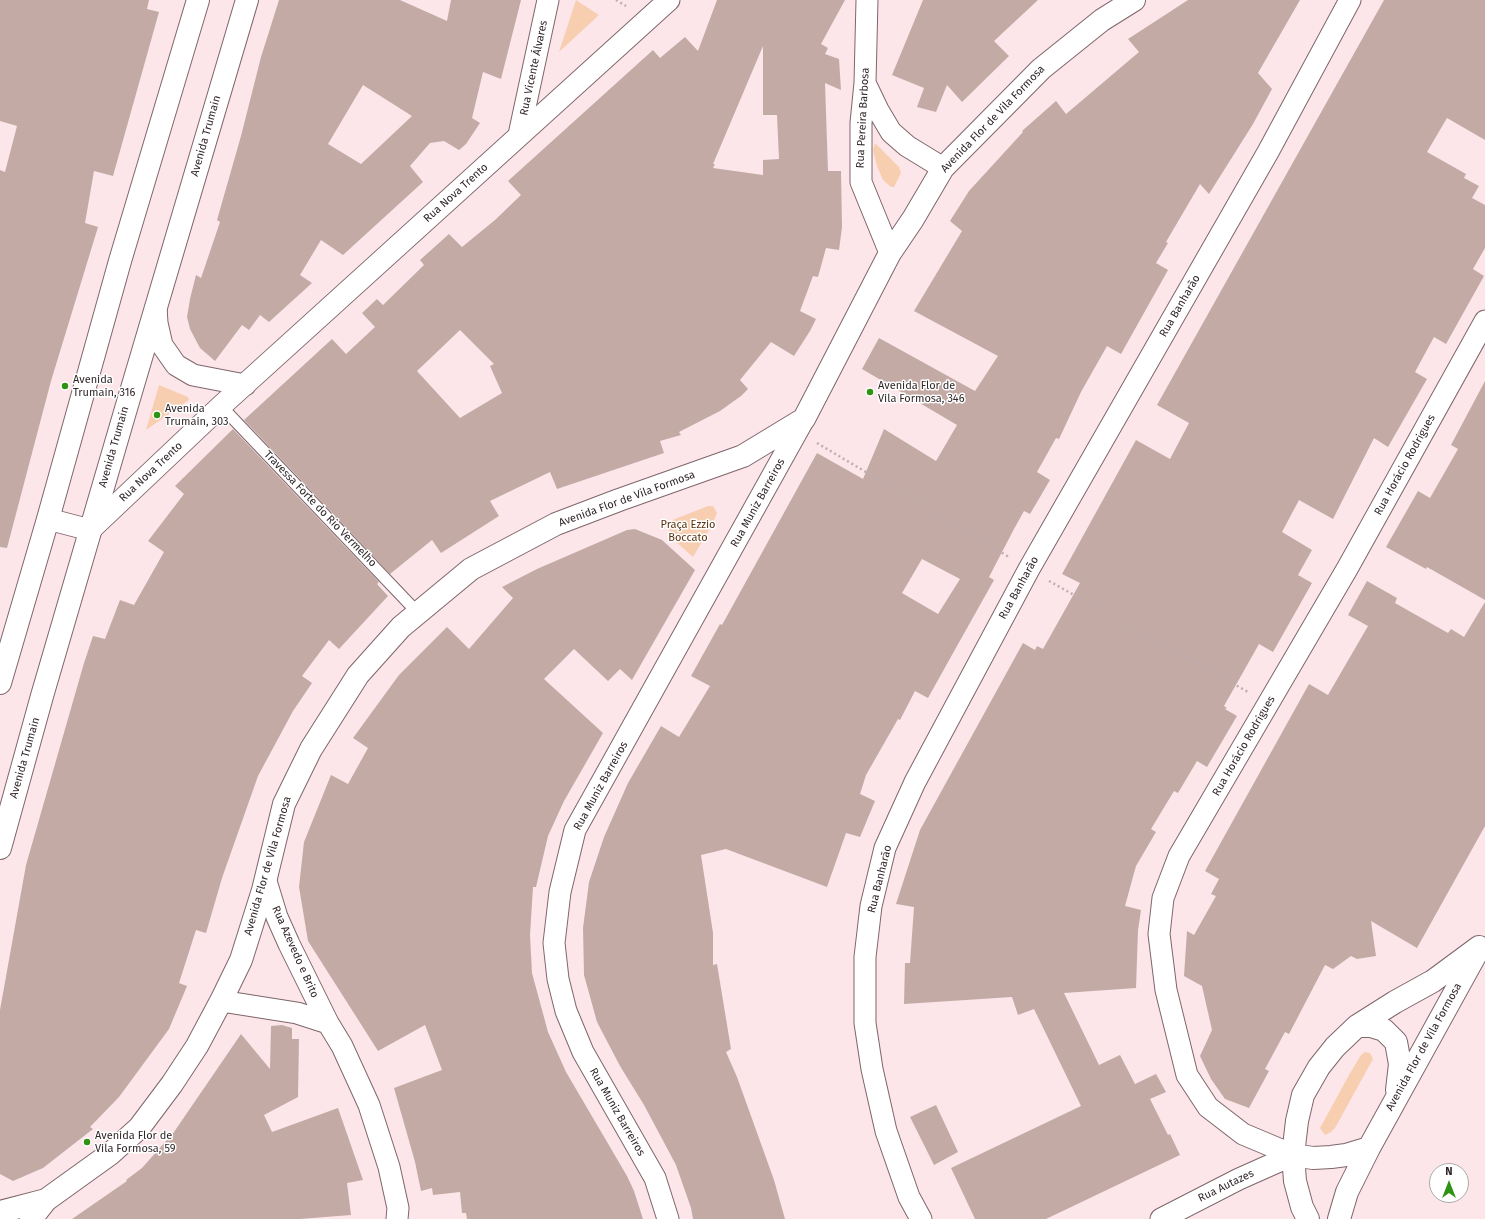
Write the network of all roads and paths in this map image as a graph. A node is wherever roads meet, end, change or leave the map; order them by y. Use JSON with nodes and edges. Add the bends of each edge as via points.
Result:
{"nodes":[{"id":1,"x":198,"y":0,"type":"edge"},
{"id":2,"x":247,"y":0,"type":"edge"},
{"id":3,"x":548,"y":0,"type":"edge"},
{"id":4,"x":669,"y":0,"type":"edge"},
{"id":5,"x":867,"y":0,"type":"edge"},
{"id":6,"x":1134,"y":0,"type":"edge"},
{"id":7,"x":1350,"y":0,"type":"edge"},
{"id":8,"x":866,"y":83,"type":"junction"},
{"id":9,"x":519,"y":135,"type":"junction"},
{"id":10,"x":943,"y":168,"type":"junction"},
{"id":11,"x":890,"y":254,"type":"junction"},
{"id":12,"x":156,"y":305,"type":"junction"},
{"id":13,"x":1485,"y":321,"type":"edge"},
{"id":14,"x":245,"y":386,"type":"junction"},
{"id":15,"x":221,"y":406,"type":"junction"},
{"id":16,"x":804,"y":419,"type":"junction"},
{"id":17,"x":48,"y":519,"type":"junction"},
{"id":18,"x":90,"y":530,"type":"junction"},
{"id":19,"x":418,"y":613,"type":"junction"},
{"id":20,"x":0,"y":683,"type":"edge"},
{"id":21,"x":0,"y":848,"type":"edge"},
{"id":22,"x":266,"y":880,"type":"junction"},
{"id":23,"x":1482,"y":942,"type":"edge"},
{"id":24,"x":221,"y":1001,"type":"junction"},
{"id":25,"x":328,"y":1022,"type":"junction"},
{"id":26,"x":1357,"y":1026,"type":"junction"},
{"id":27,"x":1395,"y":1100,"type":"junction"},
{"id":28,"x":1369,"y":1148,"type":"junction"},
{"id":29,"x":1293,"y":1155,"type":"junction"},
{"id":30,"x":46,"y":1200,"type":"junction"},
{"id":31,"x":0,"y":1212,"type":"edge"},
{"id":32,"x":31,"y":1219,"type":"edge"},
{"id":33,"x":397,"y":1219,"type":"edge"},
{"id":34,"x":668,"y":1219,"type":"edge"},
{"id":35,"x":921,"y":1219,"type":"edge"},
{"id":36,"x":1161,"y":1219,"type":"edge"},
{"id":37,"x":1308,"y":1219,"type":"edge"},
{"id":38,"x":1339,"y":1219,"type":"edge"}],
"edges":[{"from":1,"to":17,"type":"street","via":[[120,261]]},
{"from":2,"to":12,"type":"street","name":"Avenida Trumain"},
{"from":3,"to":9,"type":"street","name":"Rua Vicente Álvares"},
{"from":4,"to":9,"type":"street","name":"Rua Nova Trento"},
{"from":5,"to":8,"type":"street","name":"Rua Pereira Barbosa"},
{"from":6,"to":10,"type":"street","name":"Avenida Flor de Vila Formosa","via":[[1102,20],[1041,69]]},
{"from":7,"to":35,"type":"street","name":"Rua Banharão","via":[[1268,152],[1029,569],[916,782],[886,848],[872,906],[865,956],[865,1023],[886,1131],[909,1197]]},
{"from":8,"to":10,"type":"street","via":[[878,110],[892,132],[907,146]]},
{"from":8,"to":11,"type":"street","name":"Rua Pereira Barbosa","via":[[861,123],[861,182]]},
{"from":9,"to":14,"type":"street","name":"Rua Nova Trento"},
{"from":10,"to":11,"type":"street","name":"Avenida Flor de Vila Formosa","via":[[914,219]]},
{"from":11,"to":16,"type":"street","name":"Avenida Flor de Vila Formosa"},
{"from":12,"to":14,"type":"street","via":[[156,322],[162,345],[176,365],[193,375]]},
{"from":12,"to":18,"type":"street","name":"Avenida Trumain"},
{"from":13,"to":29,"type":"street","name":"Rua Horácio Rodrigues","via":[[1347,569],[1179,856],[1163,898],[1159,934],[1166,990],[1187,1076],[1208,1107],[1243,1134]]},
{"from":14,"to":15,"type":"street","name":"Rua Nova Trento"},
{"from":15,"to":18,"type":"street","name":"Rua Nova Trento"},
{"from":15,"to":19,"type":"lane","name":"Travessa Forte do Rio Vermelho"},
{"from":16,"to":19,"type":"street","name":"Avenida Flor de Vila Formosa","via":[[743,456],[556,524],[471,569]]},
{"from":16,"to":34,"type":"street","name":"Rua Muniz Barreiros","via":[[575,830],[560,892],[554,944],[558,979],[566,1011],[583,1052],[655,1178]]},
{"from":17,"to":18,"type":"street"},
{"from":17,"to":20,"type":"street"},
{"from":18,"to":21,"type":"street","name":"Avenida Trumain"},
{"from":19,"to":22,"type":"street","name":"Avenida Flor de Vila Formosa","via":[[401,627],[358,675],[311,749],[284,804]]},
{"from":22,"to":24,"type":"street","name":"Avenida Flor de Vila Formosa","via":[[241,960]]},
{"from":22,"to":25,"type":"street","name":"Rua Azevedo e Brito","via":[[277,917]]},
{"from":23,"to":26,"type":"street","name":"Avenida Flor de Vila Formosa","via":[[1434,981]]},
{"from":23,"to":27,"type":"street","name":"Avenida Flor de Vila Formosa"},
{"from":24,"to":25,"type":"street","name":"Rua Azevedo e Brito","via":[[297,1012]]},
{"from":24,"to":30,"type":"street","name":"Avenida Flor de Vila Formosa","via":[[197,1046],[138,1128],[110,1154]]},
{"from":25,"to":33,"type":"street","name":"Rua Azevedo e Brito","via":[[370,1105],[389,1167],[398,1208]]},
{"from":26,"to":27,"type":"street","via":[[1371,1026],[1384,1030],[1396,1042],[1400,1064]]},
{"from":26,"to":29,"type":"street","name":"Avenida Flor de Vila Formosa","via":[[1319,1067],[1303,1095]]},
{"from":27,"to":28,"type":"street","name":"Avenida Flor de Vila Formosa"},
{"from":28,"to":29,"type":"street","via":[[1331,1157]]},
{"from":28,"to":38,"type":"street","name":"Avenida Flor de Vila Formosa","via":[[1347,1192]]},
{"from":29,"to":36,"type":"street","name":"Rua Autazes","via":[[1238,1179]]},
{"from":29,"to":37,"type":"street","name":"Avenida Flor de Vila Formosa","via":[[1295,1181]]},
{"from":30,"to":31,"type":"street","name":"Avenida Flor de Vila Formosa"},
{"from":30,"to":32,"type":"street","name":"Avenida Flor de Vila Formosa"}]}
